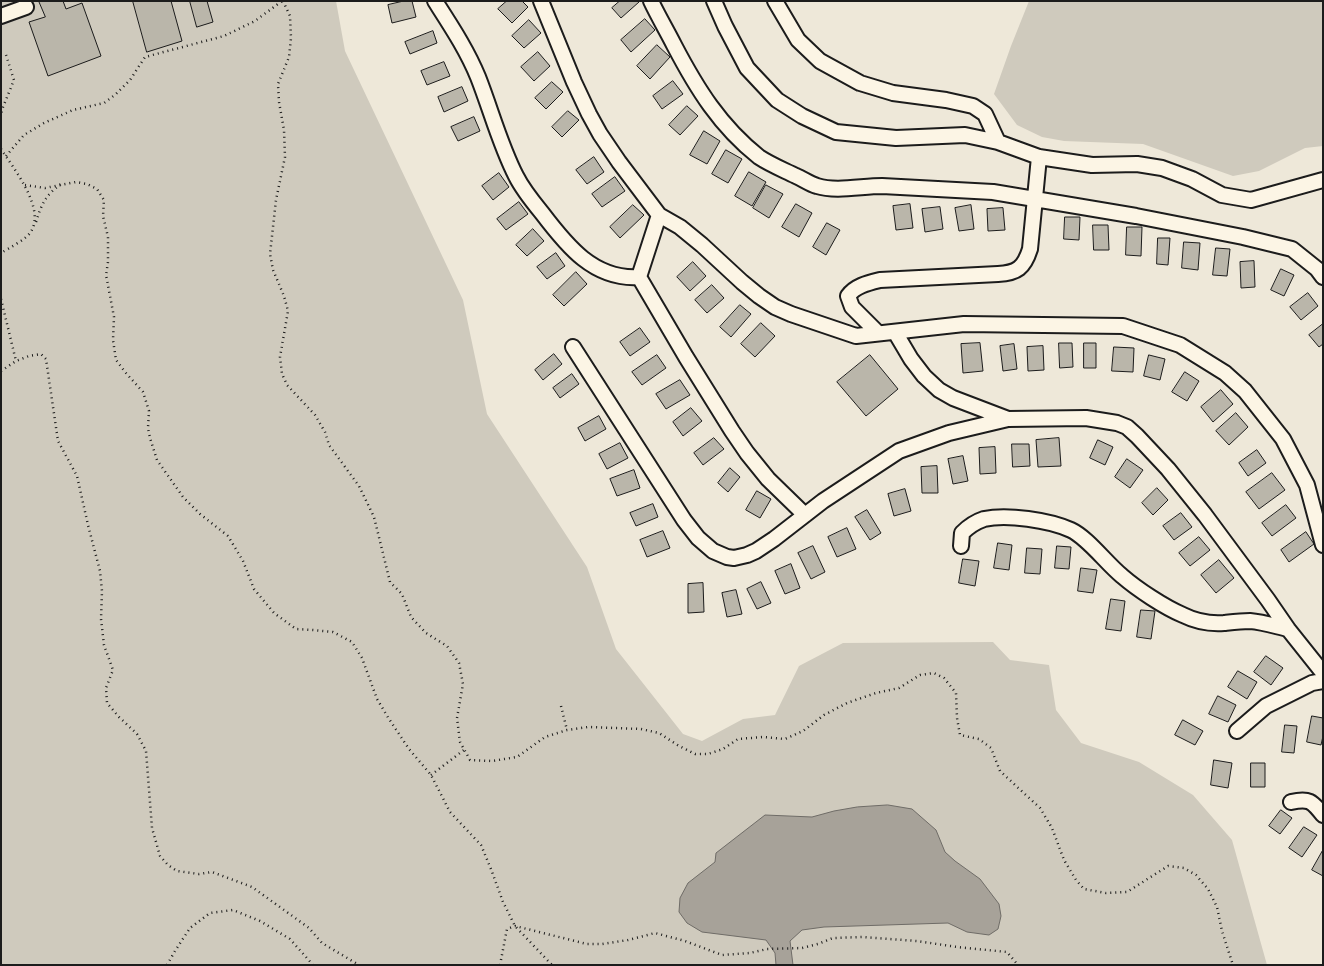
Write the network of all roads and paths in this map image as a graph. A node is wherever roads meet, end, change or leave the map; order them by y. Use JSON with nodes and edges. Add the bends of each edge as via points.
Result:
{"nodes":[{"id":1,"x":283,"y":1,"type":"edge"},
{"id":2,"x":436,"y":1,"type":"edge"},
{"id":3,"x":651,"y":1,"type":"edge"},
{"id":4,"x":714,"y":1,"type":"edge"},
{"id":5,"x":775,"y":1,"type":"edge"},
{"id":6,"x":543,"y":2,"type":"edge"},
{"id":7,"x":26,"y":8,"type":"dead end"},
{"id":8,"x":1,"y":16,"type":"edge"},
{"id":9,"x":1,"y":56,"type":"edge"},
{"id":10,"x":1,"y":114,"type":"edge"},
{"id":11,"x":998,"y":142,"type":"junction"},
{"id":12,"x":1,"y":149,"type":"edge"},
{"id":13,"x":6,"y":156,"type":"junction"},
{"id":14,"x":1039,"y":157,"type":"junction"},
{"id":15,"x":1323,"y":180,"type":"edge"},
{"id":16,"x":62,"y":184,"type":"junction"},
{"id":17,"x":25,"y":185,"type":"junction"},
{"id":18,"x":1034,"y":198,"type":"junction"},
{"id":19,"x":659,"y":215,"type":"junction"},
{"id":20,"x":35,"y":224,"type":"junction"},
{"id":21,"x":1,"y":253,"type":"edge"},
{"id":22,"x":639,"y":277,"type":"junction"},
{"id":23,"x":1323,"y":277,"type":"edge"},
{"id":24,"x":1,"y":299,"type":"edge"},
{"id":25,"x":895,"y":332,"type":"junction"},
{"id":26,"x":878,"y":334,"type":"junction"},
{"id":27,"x":573,"y":347,"type":"dead end"},
{"id":28,"x":16,"y":361,"type":"junction"},
{"id":29,"x":1,"y":371,"type":"edge"},
{"id":30,"x":1008,"y":419,"type":"junction"},
{"id":31,"x":805,"y":515,"type":"junction"},
{"id":32,"x":1323,"y":545,"type":"edge"},
{"id":33,"x":960,"y":546,"type":"dead end"},
{"id":34,"x":1288,"y":629,"type":"junction"},
{"id":35,"x":1323,"y":673,"type":"edge"},
{"id":36,"x":1323,"y":681,"type":"edge"},
{"id":37,"x":561,"y":706,"type":"dead end"},
{"id":38,"x":567,"y":730,"type":"junction"},
{"id":39,"x":1237,"y":731,"type":"dead end"},
{"id":40,"x":464,"y":750,"type":"junction"},
{"id":41,"x":431,"y":775,"type":"junction"},
{"id":42,"x":1291,"y":802,"type":"dead end"},
{"id":43,"x":1323,"y":815,"type":"edge"},
{"id":44,"x":515,"y":926,"type":"junction"},
{"id":45,"x":167,"y":965,"type":"edge"},
{"id":46,"x":313,"y":965,"type":"edge"},
{"id":47,"x":359,"y":965,"type":"edge"},
{"id":48,"x":500,"y":965,"type":"edge"},
{"id":49,"x":552,"y":965,"type":"edge"},
{"id":50,"x":1018,"y":965,"type":"edge"},
{"id":51,"x":1234,"y":965,"type":"edge"}],
"edges":[{"from":1,"to":13,"type":"path","via":[[255,21],[224,36],[145,57],[116,94],[104,102],[73,110],[44,123],[24,136]]},
{"from":1,"to":40,"type":"path","via":[[290,16],[292,38],[289,57],[278,84],[285,157],[270,254],[288,311],[280,357],[282,374],[287,386],[315,414],[329,446],[359,486],[374,517],[390,582],[402,594],[411,617],[426,633],[447,646],[459,663],[462,684],[457,718]]},
{"from":2,"to":22,"type":"street","via":[[470,62],[508,159],[525,190],[561,238],[588,263],[617,275]]},
{"from":3,"to":18,"type":"street","via":[[709,105],[739,140],[779,169],[818,186],[983,191]]},
{"from":4,"to":11,"type":"street","via":[[747,68],[776,100],[802,116],[836,132],[896,138],[965,135]]},
{"from":5,"to":11,"type":"street","via":[[798,40],[820,61],[860,83],[893,93],[974,106],[986,114]]},
{"from":6,"to":19,"type":"street","via":[[589,114],[619,162]]},
{"from":7,"to":8,"type":"street"},
{"from":9,"to":10,"type":"path","via":[[6,55],[14,80]]},
{"from":11,"to":14,"type":"street"},
{"from":12,"to":13,"type":"path"},
{"from":13,"to":17,"type":"path"},
{"from":14,"to":15,"type":"street","via":[[1092,165],[1137,164],[1162,168],[1222,194],[1251,200]]},
{"from":14,"to":18,"type":"street"},
{"from":16,"to":17,"type":"path","via":[[46,188]]},
{"from":16,"to":20,"type":"path","via":[[41,205]]},
{"from":16,"to":41,"type":"path","via":[[87,184],[97,189],[104,200],[103,216],[108,237],[106,275],[114,317],[116,360],[143,392],[157,460],[183,497],[228,536],[254,589],[274,613],[296,630],[334,632],[352,642],[362,658],[377,699],[409,749]]},
{"from":17,"to":20,"type":"path","via":[[34,210]]},
{"from":18,"to":23,"type":"street","via":[[1292,249]]},
{"from":18,"to":26,"type":"street","via":[[1030,249],[1019,269],[998,274],[880,280],[851,291],[848,296],[852,307]]},
{"from":19,"to":22,"type":"street"},
{"from":19,"to":26,"type":"street","via":[[680,227],[742,282],[775,306],[856,336]]},
{"from":20,"to":21,"type":"path","via":[[29,235]]},
{"from":22,"to":31,"type":"street","via":[[747,454]]},
{"from":24,"to":28,"type":"path"},
{"from":25,"to":26,"type":"street"},
{"from":25,"to":30,"type":"street","via":[[911,359],[938,390]]},
{"from":25,"to":32,"type":"street","via":[[964,324],[1123,326],[1180,344],[1225,372],[1246,391],[1283,439],[1307,485]]},
{"from":27,"to":31,"type":"street","via":[[684,520],[704,544],[727,557],[747,556]]},
{"from":28,"to":29,"type":"path"},
{"from":28,"to":47,"type":"path","via":[[41,354],[46,360],[58,441],[77,476],[100,572],[104,645],[113,670],[106,688],[107,703],[137,734],[146,751],[152,828],[160,856],[177,871],[212,872],[252,887],[309,928],[322,943]]},
{"from":30,"to":31,"type":"street","via":[[949,433],[899,451]]},
{"from":30,"to":34,"type":"street","via":[[1086,418],[1127,426],[1168,468]]},
{"from":33,"to":34,"type":"street","via":[[962,534],[971,525],[984,520],[1028,519],[1050,524],[1072,530],[1122,576],[1182,615],[1208,622],[1265,623]]},
{"from":34,"to":35,"type":"street"},
{"from":36,"to":39,"type":"street","via":[[1312,683],[1266,706]]},
{"from":37,"to":38,"type":"path"},
{"from":38,"to":40,"type":"path","via":[[545,737],[517,757],[470,760]]},
{"from":38,"to":51,"type":"path","via":[[588,727],[641,729],[658,733],[695,754],[708,754],[738,739],[785,739],[847,702],[899,688],[920,675],[934,673],[944,678],[956,693],[960,735],[979,739],[991,748],[1000,771],[1040,808],[1052,828],[1064,860],[1084,888],[1106,893],[1127,892],[1168,866],[1184,868],[1196,875],[1208,889],[1217,907]]},
{"from":40,"to":41,"type":"path"},
{"from":41,"to":44,"type":"path","via":[[450,812],[481,845]]},
{"from":42,"to":43,"type":"street","via":[[1310,801]]},
{"from":44,"to":48,"type":"path","via":[[507,929]]},
{"from":44,"to":49,"type":"path"},
{"from":44,"to":50,"type":"path","via":[[587,944],[628,940],[655,933],[722,954],[802,948],[833,938],[917,940],[1007,952]]},
{"from":45,"to":46,"type":"path","via":[[190,928],[210,913],[233,910],[290,939]]}]}
